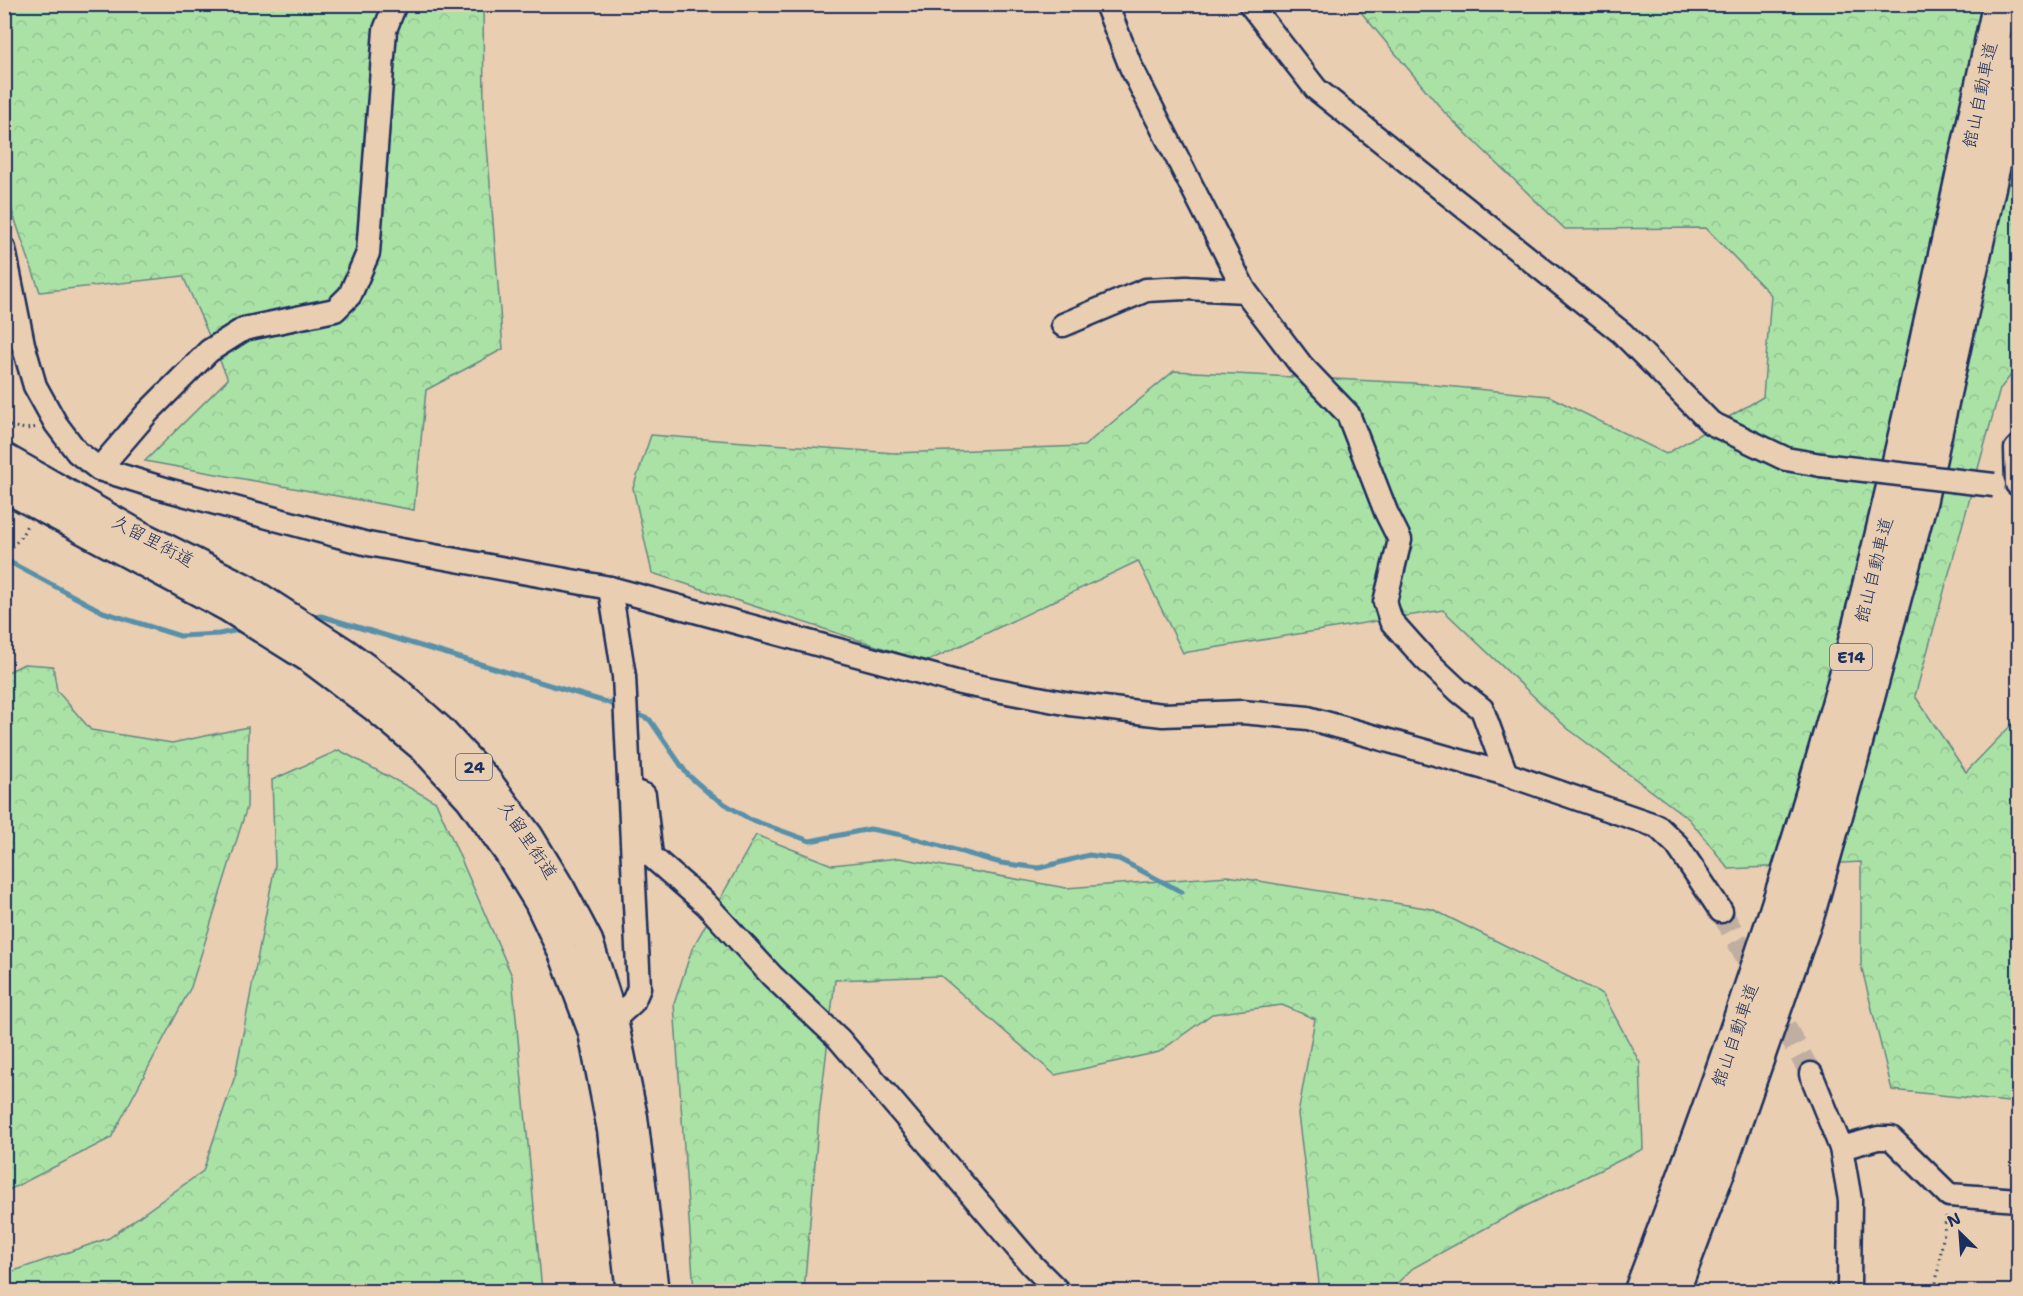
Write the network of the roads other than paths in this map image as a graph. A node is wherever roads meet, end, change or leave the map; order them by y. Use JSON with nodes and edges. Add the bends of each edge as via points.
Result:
{"nodes":[{"id":1,"x":394,"y":4,"type":"edge"},
{"id":2,"x":1106,"y":4,"type":"edge"},
{"id":3,"x":1250,"y":4,"type":"edge"},
{"id":4,"x":2000,"y":4,"type":"edge"},
{"id":5,"x":2019,"y":52,"type":"edge"},
{"id":6,"x":4,"y":249,"type":"edge"},
{"id":7,"x":1245,"y":291,"type":"junction"},
{"id":8,"x":1064,"y":325,"type":"dead end"},
{"id":9,"x":2019,"y":447,"type":"edge"},
{"id":10,"x":4,"y":458,"type":"edge"},
{"id":11,"x":99,"y":469,"type":"junction"},
{"id":12,"x":2018,"y":484,"type":"edge"},
{"id":13,"x":4,"y":487,"type":"edge"},
{"id":14,"x":610,"y":588,"type":"junction"},
{"id":15,"x":1506,"y":774,"type":"junction"},
{"id":16,"x":630,"y":790,"type":"junction"},
{"id":17,"x":1721,"y":910,"type":"tunnel mouth"},
{"id":18,"x":613,"y":1020,"type":"junction"},
{"id":19,"x":1811,"y":1074,"type":"tunnel mouth"},
{"id":20,"x":1841,"y":1148,"type":"junction"},
{"id":21,"x":2019,"y":1200,"type":"edge"},
{"id":22,"x":631,"y":1292,"type":"edge"},
{"id":23,"x":654,"y":1292,"type":"edge"},
{"id":24,"x":1059,"y":1292,"type":"edge"},
{"id":25,"x":1641,"y":1292,"type":"edge"},
{"id":26,"x":1672,"y":1292,"type":"edge"},
{"id":27,"x":1851,"y":1292,"type":"edge"}],
"edges":[{"from":1,"to":11,"type":"street","via":[[386,30],[368,254],[350,295],[335,310],[243,329],[209,351],[148,412]]},
{"from":2,"to":7,"type":"street","via":[[1131,67]]},
{"from":3,"to":12,"type":"street","bridge":true,"via":[[1316,89],[1622,333],[1711,423],[1785,459],[1994,485]]},
{"from":4,"to":25,"type":"highway","name":"館山自動車道","number":"E14","via":[[1892,495],[1852,653],[1780,905],[1695,1151]]},
{"from":5,"to":26,"type":"highway","name":"館山自動車道","number":"E14","via":[[1920,501],[1847,774],[1808,912]]},
{"from":6,"to":11,"type":"street","via":[[22,344],[35,386],[77,452]]},
{"from":7,"to":8,"type":"street","via":[[1146,291]]},
{"from":7,"to":15,"type":"street","via":[[1301,365],[1348,414],[1400,540],[1385,602],[1391,621],[1425,659],[1482,709]]},
{"from":9,"to":12,"type":"street"},
{"from":10,"to":18,"type":"main road","name":"久留里街道","number":"24","via":[[137,534],[246,589],[362,665],[440,730],[487,781],[529,837],[560,888],[588,941]]},
{"from":11,"to":14,"type":"street","via":[[368,544]]},
{"from":13,"to":22,"type":"main road","name":"久留里街道","number":"24","via":[[228,607],[311,658],[424,748],[470,798],[539,902],[593,1032],[612,1130]]},
{"from":14,"to":15,"type":"street","via":[[960,683],[1070,704],[1163,715],[1242,712],[1308,718]]},
{"from":14,"to":16,"type":"street","via":[[624,676]]},
{"from":15,"to":17,"type":"street","via":[[1657,826],[1677,845]]},
{"from":16,"to":18,"type":"street","via":[[639,988],[633,1002]]},
{"from":16,"to":24,"type":"street","via":[[644,795],[651,856],[706,904],[772,976],[839,1039]]},
{"from":18,"to":23,"type":"main road","name":"久留里街道","number":"24","via":[[633,1117]]},
{"from":19,"to":20,"type":"street"},
{"from":20,"to":21,"type":"street","via":[[1891,1138],[1949,1195]]},
{"from":20,"to":27,"type":"street","via":[[1850,1200]]}]}
